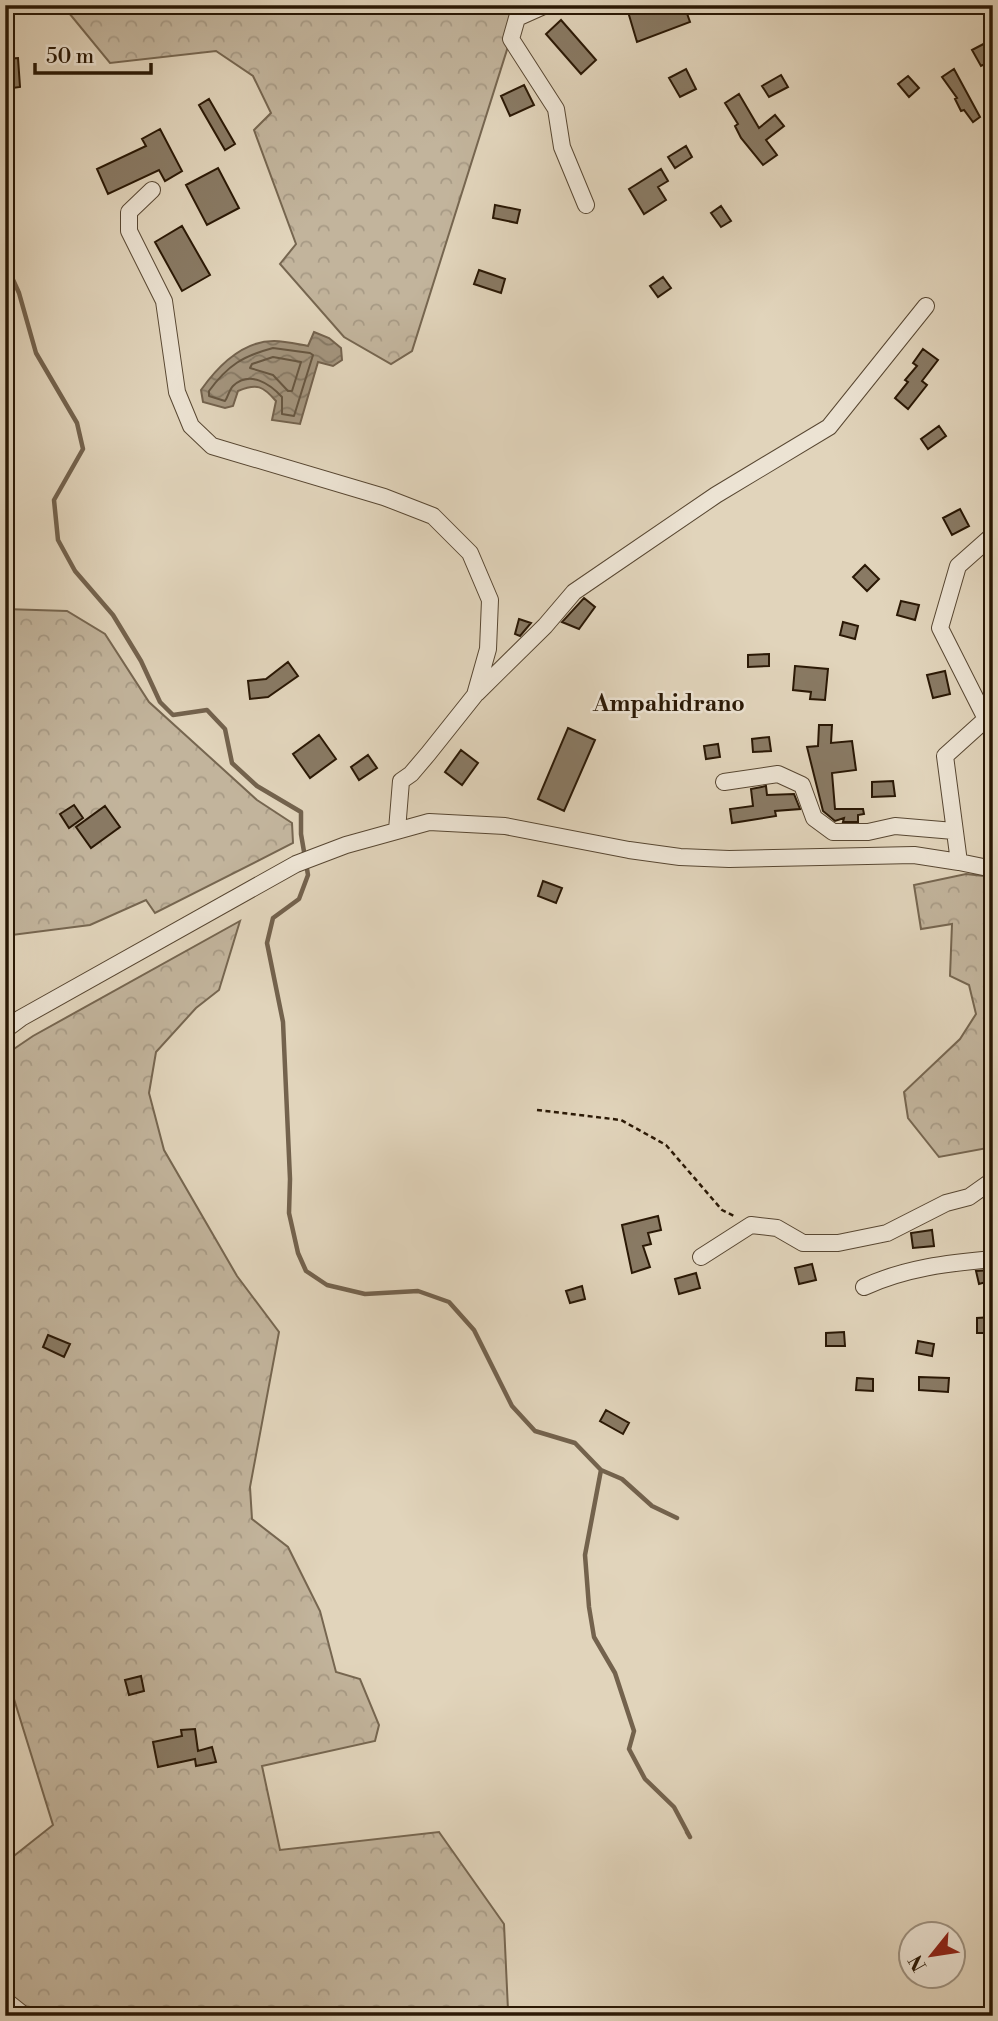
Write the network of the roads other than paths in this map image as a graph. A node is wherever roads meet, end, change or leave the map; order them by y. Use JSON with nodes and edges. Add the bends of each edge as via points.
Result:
{"nodes":[{"id":1,"x":546,"y":5,"type":"edge"},
{"id":2,"x":521,"y":11,"type":"edge"},
{"id":3,"x":152,"y":190,"type":"dead end"},
{"id":4,"x":586,"y":205,"type":"dead end"},
{"id":5,"x":926,"y":306,"type":"dead end"},
{"id":6,"x":993,"y":535,"type":"edge"},
{"id":7,"x":475,"y":695,"type":"junction"},
{"id":8,"x":724,"y":782,"type":"dead end"},
{"id":9,"x":397,"y":830,"type":"junction"},
{"id":10,"x":954,"y":831,"type":"junction"},
{"id":11,"x":959,"y":862,"type":"junction"},
{"id":12,"x":993,"y":869,"type":"edge"},
{"id":13,"x":5,"y":1031,"type":"edge"},
{"id":14,"x":993,"y":1180,"type":"edge"},
{"id":15,"x":701,"y":1257,"type":"dead end"},
{"id":16,"x":993,"y":1259,"type":"edge"},
{"id":17,"x":864,"y":1287,"type":"dead end"},
{"id":18,"x":5,"y":2000,"type":"edge"},
{"id":19,"x":25,"y":2016,"type":"edge"}],
"edges":[{"from":1,"to":2,"type":"street"},
{"from":2,"to":4,"type":"street","via":[[511,39],[556,109],[562,147]]},
{"from":3,"to":7,"type":"street","via":[[130,212],[129,231],[164,301],[177,392],[191,426],[212,446],[433,516],[470,553],[490,600],[488,649]]},
{"from":5,"to":7,"type":"street","via":[[830,427],[716,495],[574,592]]},
{"from":6,"to":10,"type":"street","via":[[958,566],[940,628],[986,719],[944,756]]},
{"from":7,"to":9,"type":"street","via":[[401,781]]},
{"from":8,"to":10,"type":"street","via":[[778,774],[802,785],[814,818],[833,832],[895,826]]},
{"from":9,"to":11,"type":"street","via":[[429,822],[475,823],[680,857],[914,855]]},
{"from":9,"to":13,"type":"street","via":[[296,864]]},
{"from":10,"to":11,"type":"street"},
{"from":11,"to":12,"type":"street"},
{"from":14,"to":15,"type":"street","via":[[969,1197],[946,1203],[887,1233],[838,1243],[803,1243],[777,1228],[751,1225]]},
{"from":16,"to":17,"type":"street","via":[[891,1275]]},
{"from":18,"to":19,"type":"street"}]}
